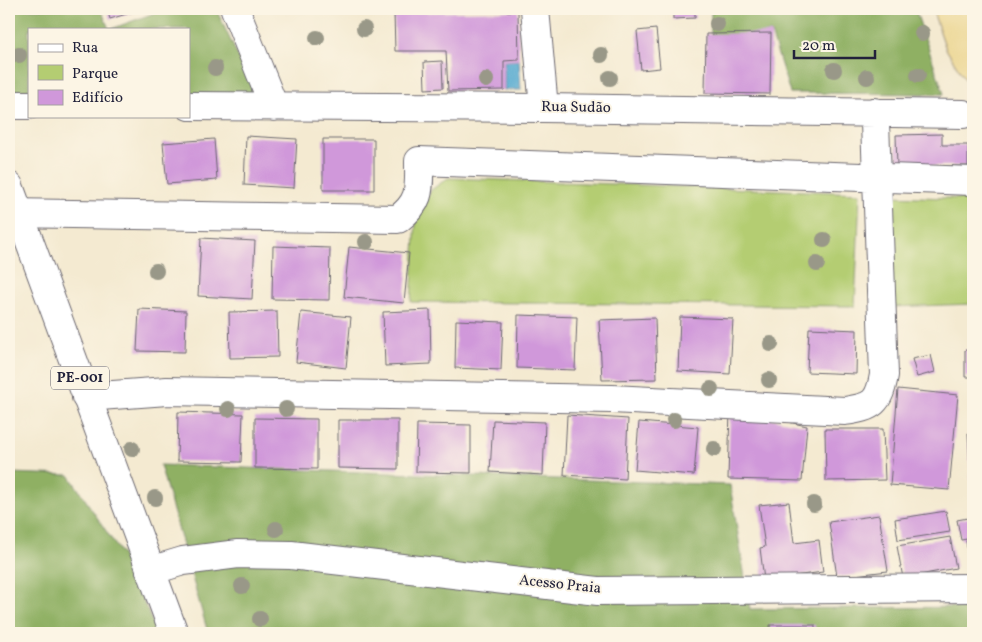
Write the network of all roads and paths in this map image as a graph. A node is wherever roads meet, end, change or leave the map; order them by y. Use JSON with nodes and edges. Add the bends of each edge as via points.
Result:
{"nodes":[{"id":1,"x":235,"y":9,"type":"edge"},
{"id":2,"x":535,"y":9,"type":"edge"},
{"id":3,"x":9,"y":105,"type":"edge"},
{"id":4,"x":28,"y":105,"type":"edge"},
{"id":5,"x":190,"y":106,"type":"edge"},
{"id":6,"x":274,"y":107,"type":"junction"},
{"id":7,"x":544,"y":108,"type":"junction"},
{"id":8,"x":874,"y":112,"type":"junction"},
{"id":9,"x":963,"y":114,"type":"dead end"},
{"id":10,"x":877,"y":178,"type":"junction"},
{"id":11,"x":973,"y":181,"type":"edge"},
{"id":12,"x":9,"y":186,"type":"edge"},
{"id":13,"x":14,"y":213,"type":"edge"},
{"id":14,"x":86,"y":397,"type":"junction"},
{"id":15,"x":150,"y":571,"type":"junction"},
{"id":16,"x":973,"y":588,"type":"edge"},
{"id":17,"x":174,"y":633,"type":"edge"}],
"edges":[{"from":1,"to":6,"type":"street"},
{"from":2,"to":7,"type":"street"},
{"from":3,"to":4,"type":"street"},
{"from":5,"to":6,"type":"street","name":"Rua Sudão"},
{"from":6,"to":7,"type":"street","name":"Rua Sudão"},
{"from":7,"to":8,"type":"street","name":"Rua Sudão"},
{"from":8,"to":9,"type":"street","name":"Rua Sudão"},
{"from":8,"to":10,"type":"street"},
{"from":10,"to":11,"type":"street"},
{"from":10,"to":13,"type":"street","via":[[419,161],[418,197],[411,210],[398,219]]},
{"from":10,"to":14,"type":"street","via":[[884,375],[881,392],[864,408],[845,411],[612,399],[167,391]]},
{"from":12,"to":13,"type":"street","number":"PE-001"},
{"from":13,"to":14,"type":"street","number":"PE-001"},
{"from":14,"to":15,"type":"street","number":"PE-001"},
{"from":15,"to":16,"type":"street","name":"Acesso Praia","via":[[183,561],[238,554],[274,554],[598,590]]},
{"from":15,"to":17,"type":"street","number":"PE-001"}]}
